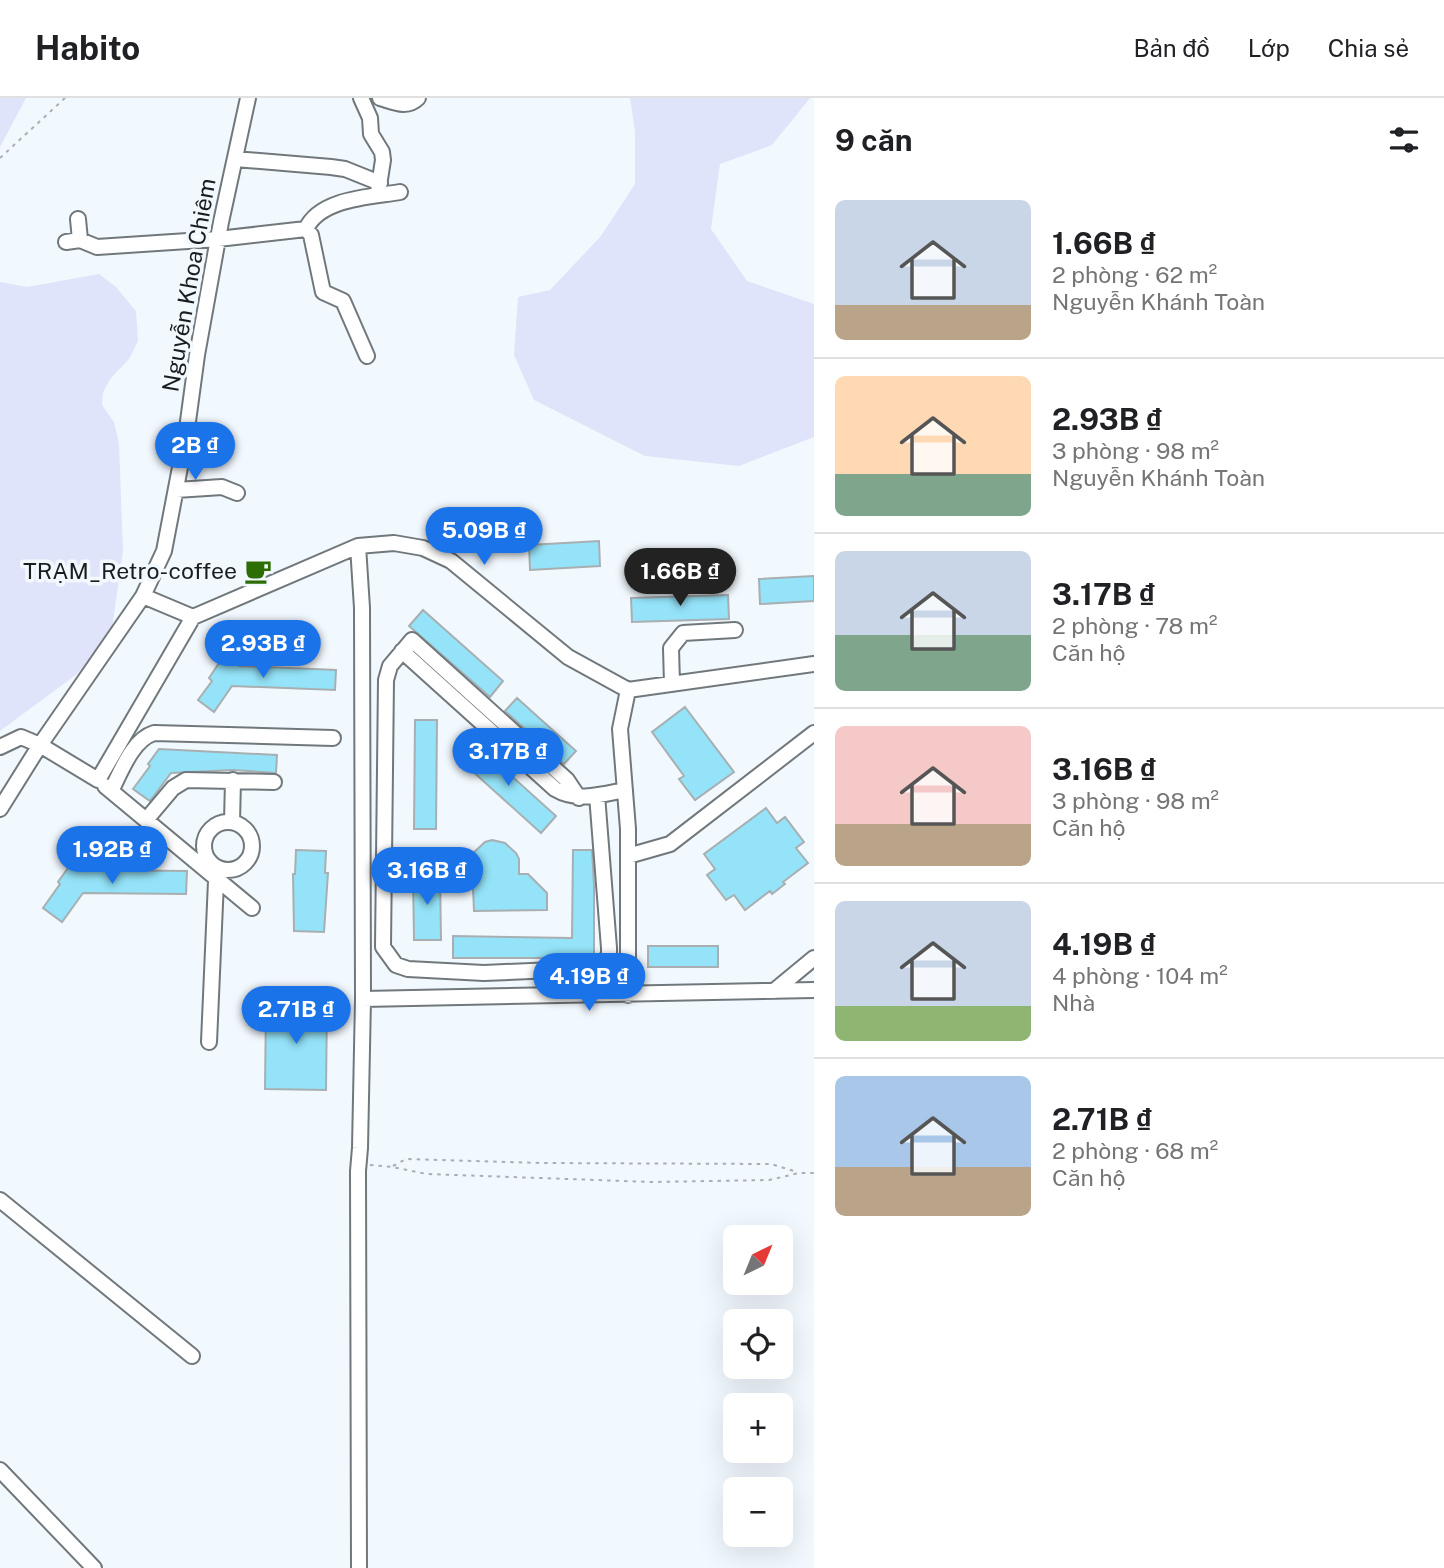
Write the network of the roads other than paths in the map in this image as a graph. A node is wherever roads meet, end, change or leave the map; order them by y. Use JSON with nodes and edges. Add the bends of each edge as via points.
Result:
{"nodes":[{"id":1,"x":248,"y":98,"type":"edge"},
{"id":2,"x":361,"y":98,"type":"edge"},
{"id":3,"x":380,"y":98,"type":"edge"},
{"id":4,"x":418,"y":98,"type":"edge"},
{"id":5,"x":235,"y":159,"type":"junction"},
{"id":6,"x":379,"y":189,"type":"junction"},
{"id":7,"x":400,"y":192,"type":"dead end"},
{"id":8,"x":78,"y":219,"type":"dead end"},
{"id":9,"x":306,"y":229,"type":"junction"},
{"id":10,"x":218,"y":239,"type":"junction"},
{"id":11,"x":367,"y":356,"type":"dead end"},
{"id":12,"x":176,"y":490,"type":"junction"},
{"id":13,"x":237,"y":492,"type":"dead end"},
{"id":14,"x":358,"y":546,"type":"junction"},
{"id":15,"x":143,"y":596,"type":"junction"},
{"id":16,"x":193,"y":617,"type":"junction"},
{"id":17,"x":735,"y":630,"type":"dead end"},
{"id":18,"x":814,"y":664,"type":"edge"},
{"id":19,"x":671,"y":684,"type":"junction"},
{"id":20,"x":628,"y":690,"type":"junction"},
{"id":21,"x":814,"y":733,"type":"edge"},
{"id":22,"x":333,"y":738,"type":"dead end"},
{"id":23,"x":40,"y":745,"type":"junction"},
{"id":24,"x":0,"y":747,"type":"edge"},
{"id":25,"x":98,"y":780,"type":"junction"},
{"id":26,"x":233,"y":780,"type":"junction"},
{"id":27,"x":274,"y":782,"type":"dead end"},
{"id":28,"x":625,"y":790,"type":"junction"},
{"id":29,"x":111,"y":791,"type":"junction"},
{"id":30,"x":597,"y":795,"type":"junction"},
{"id":31,"x":0,"y":809,"type":"edge"},
{"id":32,"x":146,"y":820,"type":"junction"},
{"id":33,"x":232,"y":822,"type":"junction"},
{"id":34,"x":628,"y":856,"type":"junction"},
{"id":35,"x":218,"y":875,"type":"junction"},
{"id":36,"x":252,"y":908,"type":"dead end"},
{"id":37,"x":814,"y":958,"type":"edge"},
{"id":38,"x":814,"y":990,"type":"edge"},
{"id":39,"x":774,"y":991,"type":"junction"},
{"id":40,"x":628,"y":995,"type":"junction"},
{"id":41,"x":363,"y":999,"type":"junction"},
{"id":42,"x":209,"y":1042,"type":"dead end"},
{"id":43,"x":0,"y":1200,"type":"edge"},
{"id":44,"x":192,"y":1356,"type":"dead end"},
{"id":45,"x":0,"y":1470,"type":"edge"},
{"id":46,"x":94,"y":1568,"type":"edge"},
{"id":47,"x":359,"y":1568,"type":"edge"}],
"edges":[{"from":1,"to":5,"type":"street","name":"Nguyễn Khoa Chiêm"},
{"from":2,"to":6,"type":"street","via":[[371,134],[382,152]]},
{"from":3,"to":4,"type":"street","via":[[410,104]]},
{"from":5,"to":6,"type":"street","via":[[345,169]]},
{"from":5,"to":10,"type":"street","name":"Nguyễn Khoa Chiêm"},
{"from":6,"to":7,"type":"street"},
{"from":6,"to":9,"type":"street","via":[[319,212]]},
{"from":8,"to":10,"type":"street","via":[[73,241],[97,247]]},
{"from":9,"to":10,"type":"street"},
{"from":9,"to":11,"type":"street","via":[[323,292],[343,301]]},
{"from":10,"to":12,"type":"street","name":"Nguyễn Khoa Chiêm"},
{"from":12,"to":13,"type":"street","via":[[222,487]]},
{"from":12,"to":15,"type":"street","name":"Nguyễn Khoa Chiêm","via":[[164,551]]},
{"from":14,"to":16,"type":"street"},
{"from":14,"to":20,"type":"street","via":[[394,543],[423,548],[451,561],[568,657]]},
{"from":14,"to":41,"type":"street"},
{"from":15,"to":16,"type":"street"},
{"from":15,"to":23,"type":"street","name":"Nguyễn Khoa Chiêm"},
{"from":16,"to":25,"type":"street"},
{"from":17,"to":19,"type":"street","via":[[683,633],[671,648]]},
{"from":18,"to":19,"type":"street"},
{"from":19,"to":20,"type":"street"},
{"from":20,"to":28,"type":"street","via":[[620,729]]},
{"from":21,"to":34,"type":"street","via":[[670,844]]},
{"from":22,"to":29,"type":"street","via":[[154,733],[135,748]]},
{"from":23,"to":24,"type":"street","via":[[21,737]]},
{"from":23,"to":25,"type":"street"},
{"from":23,"to":31,"type":"street","name":"Nguyễn Khoa Chiêm"},
{"from":25,"to":29,"type":"street"},
{"from":26,"to":27,"type":"street"},
{"from":26,"to":32,"type":"street","via":[[178,783]]},
{"from":26,"to":33,"type":"street"},
{"from":28,"to":30,"type":"street"},
{"from":28,"to":34,"type":"street"},
{"from":29,"to":32,"type":"street"},
{"from":30,"to":30,"type":"street","via":[[609,947],[609,956],[599,968],[484,973],[396,965],[383,947],[384,716],[386,680],[402,651],[555,789],[579,798]]},
{"from":32,"to":35,"type":"street"},
{"from":33,"to":35,"type":"street","via":[[217,824],[205,838],[206,857]]},
{"from":33,"to":35,"type":"street","via":[[247,830],[251,854],[239,868]]},
{"from":34,"to":40,"type":"street"},
{"from":35,"to":36,"type":"street"},
{"from":35,"to":42,"type":"street"},
{"from":37,"to":39,"type":"street"},
{"from":38,"to":39,"type":"street"},
{"from":39,"to":40,"type":"street"},
{"from":40,"to":41,"type":"street"},
{"from":41,"to":47,"type":"street"},
{"from":43,"to":44,"type":"street"},
{"from":45,"to":46,"type":"street"}]}
